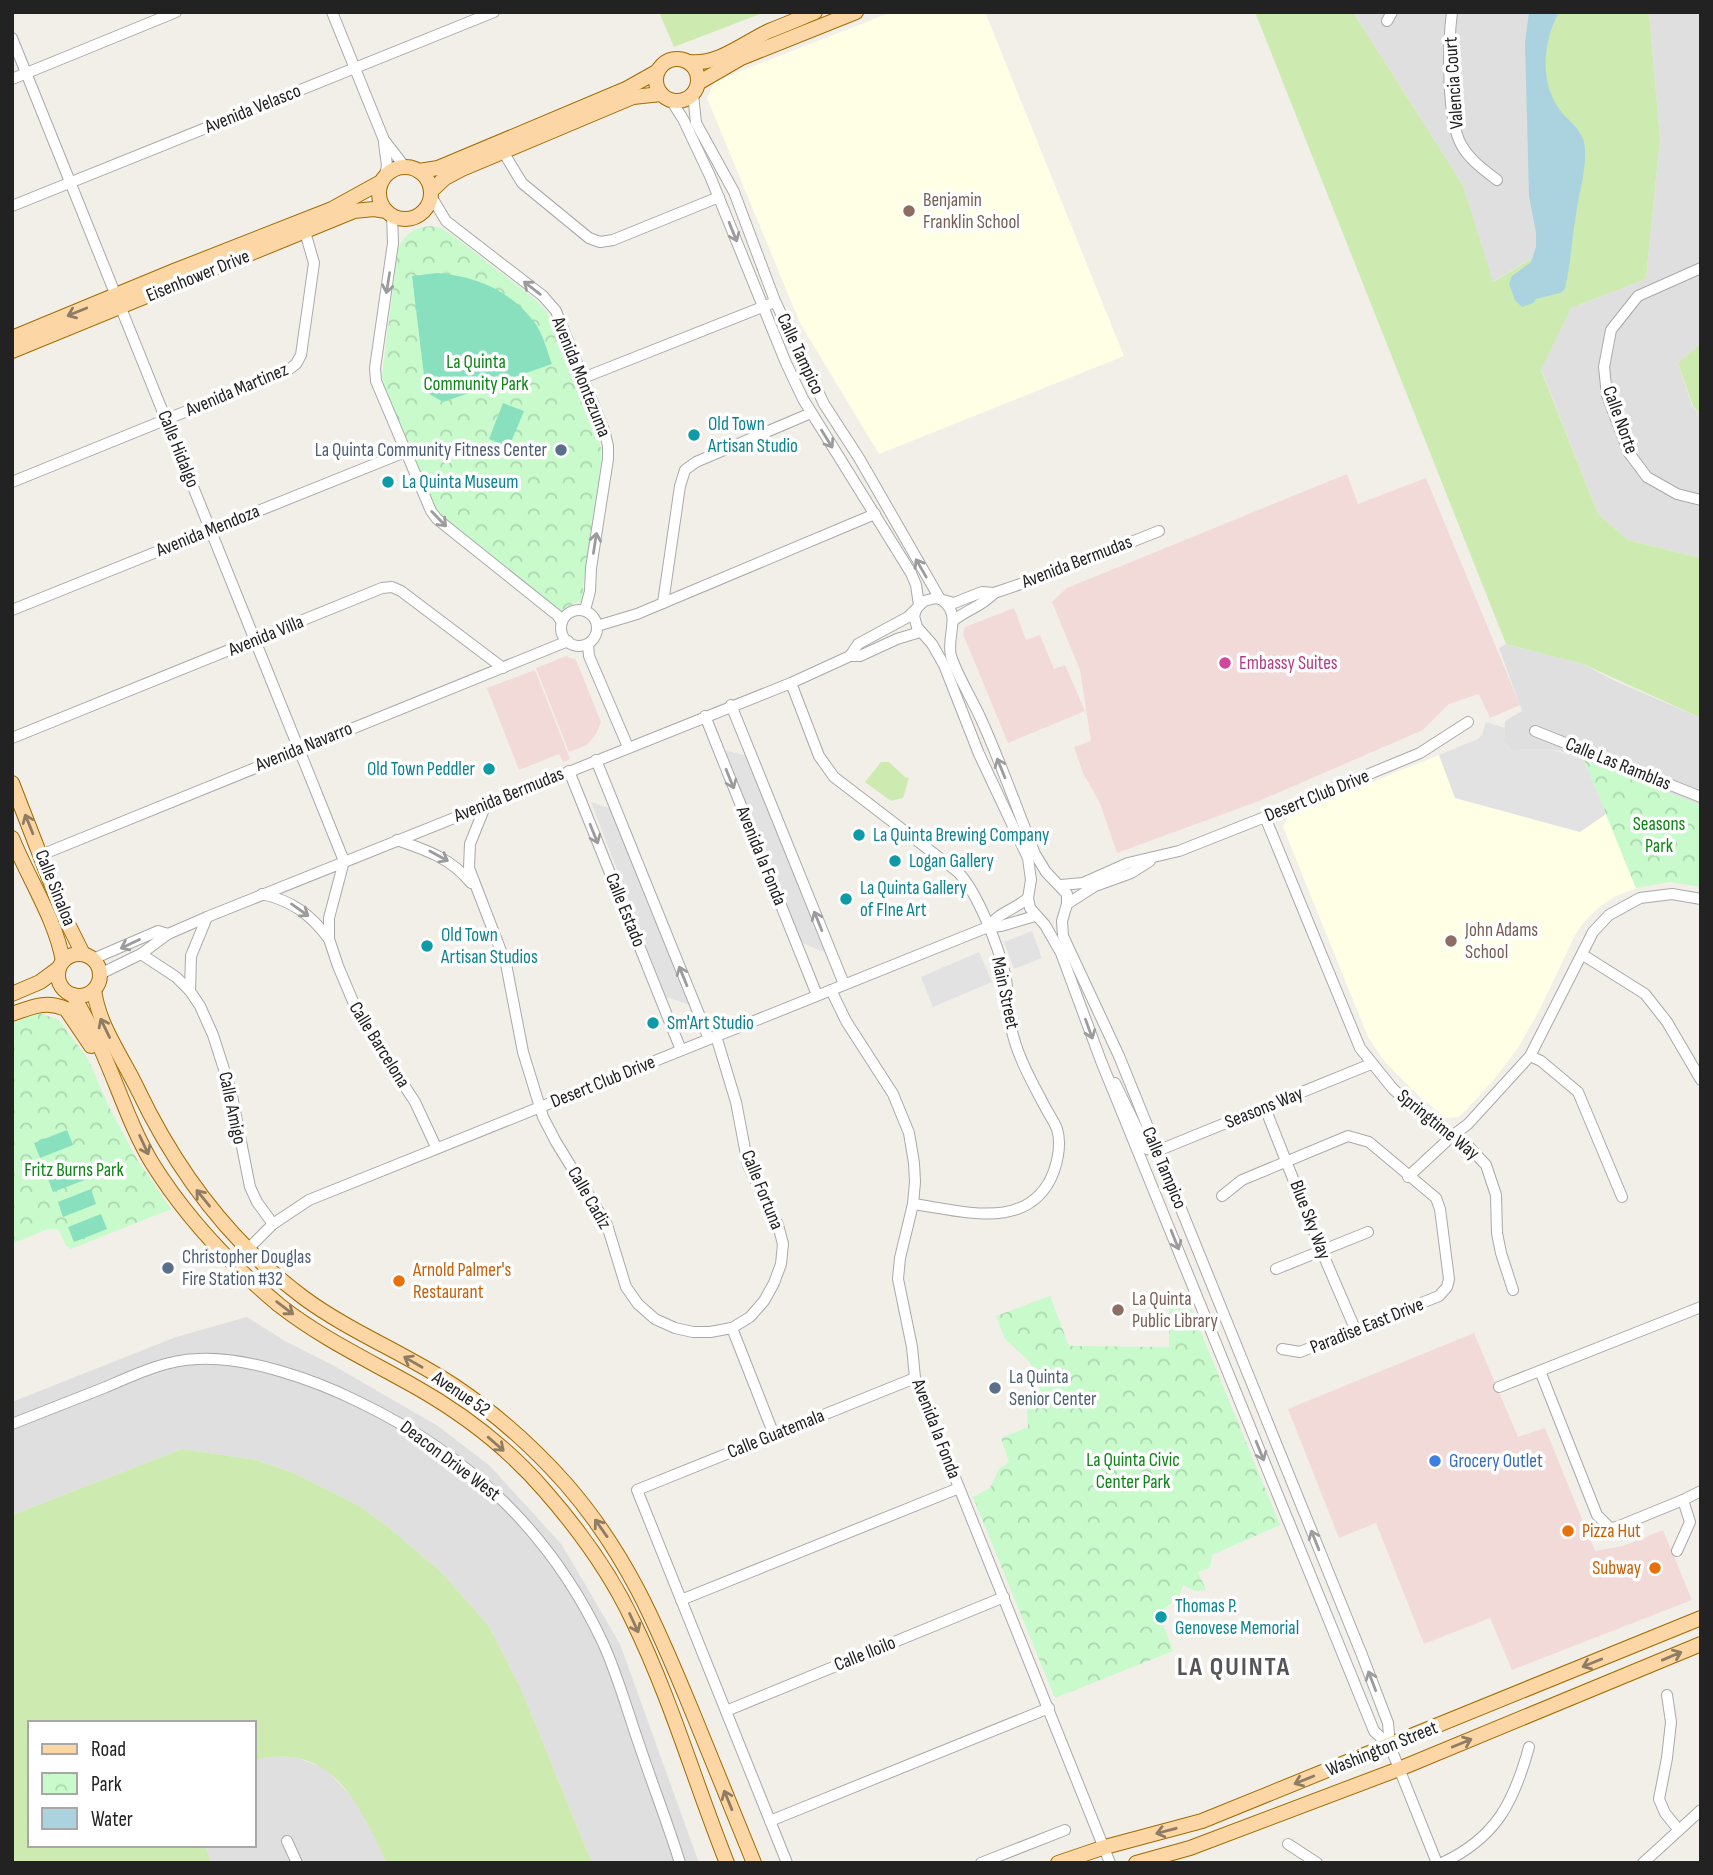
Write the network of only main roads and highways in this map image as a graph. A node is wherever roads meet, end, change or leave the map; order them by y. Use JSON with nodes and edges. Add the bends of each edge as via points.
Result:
{"nodes":[{"id":1,"x":815,"y":12,"type":"edge"},
{"id":2,"x":826,"y":12,"type":"edge"},
{"id":3,"x":856,"y":12,"type":"edge"},
{"id":4,"x":818,"y":27,"type":"junction"},
{"id":5,"x":689,"y":62,"type":"junction"},
{"id":6,"x":657,"y":71,"type":"junction"},
{"id":7,"x":695,"y":89,"type":"junction"},
{"id":8,"x":666,"y":97,"type":"junction"},
{"id":9,"x":500,"y":147,"type":"junction"},
{"id":10,"x":412,"y":169,"type":"junction"},
{"id":11,"x":383,"y":179,"type":"junction"},
{"id":12,"x":431,"y":194,"type":"junction"},
{"id":13,"x":389,"y":213,"type":"junction"},
{"id":14,"x":118,"y":302,"type":"junction"},
{"id":15,"x":12,"y":338,"type":"edge"},
{"id":16,"x":12,"y":351,"type":"edge"},
{"id":17,"x":12,"y":783,"type":"edge"},
{"id":18,"x":12,"y":838,"type":"edge"},
{"id":19,"x":17,"y":864,"type":"edge"},
{"id":20,"x":88,"y":957,"type":"junction"},
{"id":21,"x":61,"y":965,"type":"junction"},
{"id":22,"x":94,"y":990,"type":"junction"},
{"id":23,"x":69,"y":992,"type":"junction"},
{"id":24,"x":12,"y":994,"type":"edge"},
{"id":25,"x":12,"y":1008,"type":"edge"},
{"id":26,"x":12,"y":1014,"type":"edge"},
{"id":27,"x":115,"y":1085,"type":"junction"},
{"id":28,"x":1701,"y":1618,"type":"edge"},
{"id":29,"x":1701,"y":1644,"type":"edge"},
{"id":30,"x":727,"y":1863,"type":"edge"},
{"id":31,"x":754,"y":1863,"type":"edge"},
{"id":32,"x":1058,"y":1863,"type":"edge"},
{"id":33,"x":1136,"y":1863,"type":"edge"}],
"edges":[{"from":1,"to":5,"type":"main road","name":"Eisenhower Drive","via":[[717,59]]},
{"from":2,"to":4,"type":"main road"},
{"from":3,"to":4,"type":"main road","name":"Eisenhower Drive"},
{"from":4,"to":7,"type":"main road","name":"Eisenhower Drive","via":[[741,58]]},
{"from":5,"to":6,"type":"main road","name":"Eisenhower Drive","via":[[671,60]]},
{"from":5,"to":7,"type":"main road","via":[[696,72]]},
{"from":6,"to":8,"type":"main road","via":[[656,83]]},
{"from":6,"to":9,"type":"main road","name":"Eisenhower Drive"},
{"from":7,"to":8,"type":"main road","name":"Eisenhower Drive","via":[[683,101]]},
{"from":8,"to":9,"type":"main road","name":"Eisenhower Drive","via":[[633,97]]},
{"from":9,"to":10,"type":"main road","name":"Eisenhower Drive","via":[[438,167]]},
{"from":9,"to":12,"type":"main road","name":"Eisenhower Drive","via":[[454,173]]},
{"from":10,"to":11,"type":"main road","name":"Eisenhower Drive","via":[[391,171]]},
{"from":10,"to":12,"type":"main road","via":[[429,182]]},
{"from":11,"to":13,"type":"main road","via":[[380,197]]},
{"from":11,"to":14,"type":"main road","name":"Eisenhower Drive","via":[[332,209],[174,271]]},
{"from":12,"to":13,"type":"main road","name":"Eisenhower Drive","via":[[420,215],[406,219]]},
{"from":13,"to":14,"type":"main road","name":"Eisenhower Drive","via":[[354,211]]},
{"from":14,"to":15,"type":"main road","name":"Eisenhower Drive","one_way":true},
{"from":14,"to":16,"type":"main road","name":"Eisenhower Drive"},
{"from":20,"to":17,"type":"main road","name":"Calle Sinaloa","one_way":true,"via":[[64,915]]},
{"from":18,"to":19,"type":"main road","name":"Calle Sinaloa"},
{"from":19,"to":21,"type":"main road","name":"Calle Sinaloa","via":[[54,924]]},
{"from":20,"to":21,"type":"main road","via":[[72,955]]},
{"from":20,"to":22,"type":"main road","via":[[100,974]]},
{"from":21,"to":23,"type":"main road","via":[[59,980]]},
{"from":21,"to":24,"type":"main road","via":[[40,982]]},
{"from":22,"to":23,"type":"main road","via":[[84,995]]},
{"from":31,"to":22,"type":"main road","name":"Avenue 52","one_way":true,"via":[[649,1609],[590,1514],[539,1455],[499,1420],[455,1387],[303,1297],[248,1248],[172,1156],[104,1028]]},
{"from":23,"to":25,"type":"main road","via":[[39,995]]},
{"from":23,"to":27,"type":"main road","name":"Avenue 52","via":[[95,1035]]},
{"from":26,"to":27,"type":"main road","via":[[39,1004],[66,1010]]},
{"from":27,"to":30,"type":"main road","name":"Avenue 52","one_way":true,"via":[[152,1161],[234,1263],[320,1334],[463,1416],[544,1489],[579,1532],[633,1621]]},
{"from":28,"to":32,"type":"main road","name":"Washington Street","one_way":true,"via":[[1202,1821]]},
{"from":33,"to":29,"type":"main road","name":"Washington Street","one_way":true,"via":[[1189,1848],[1399,1769]]}]}
